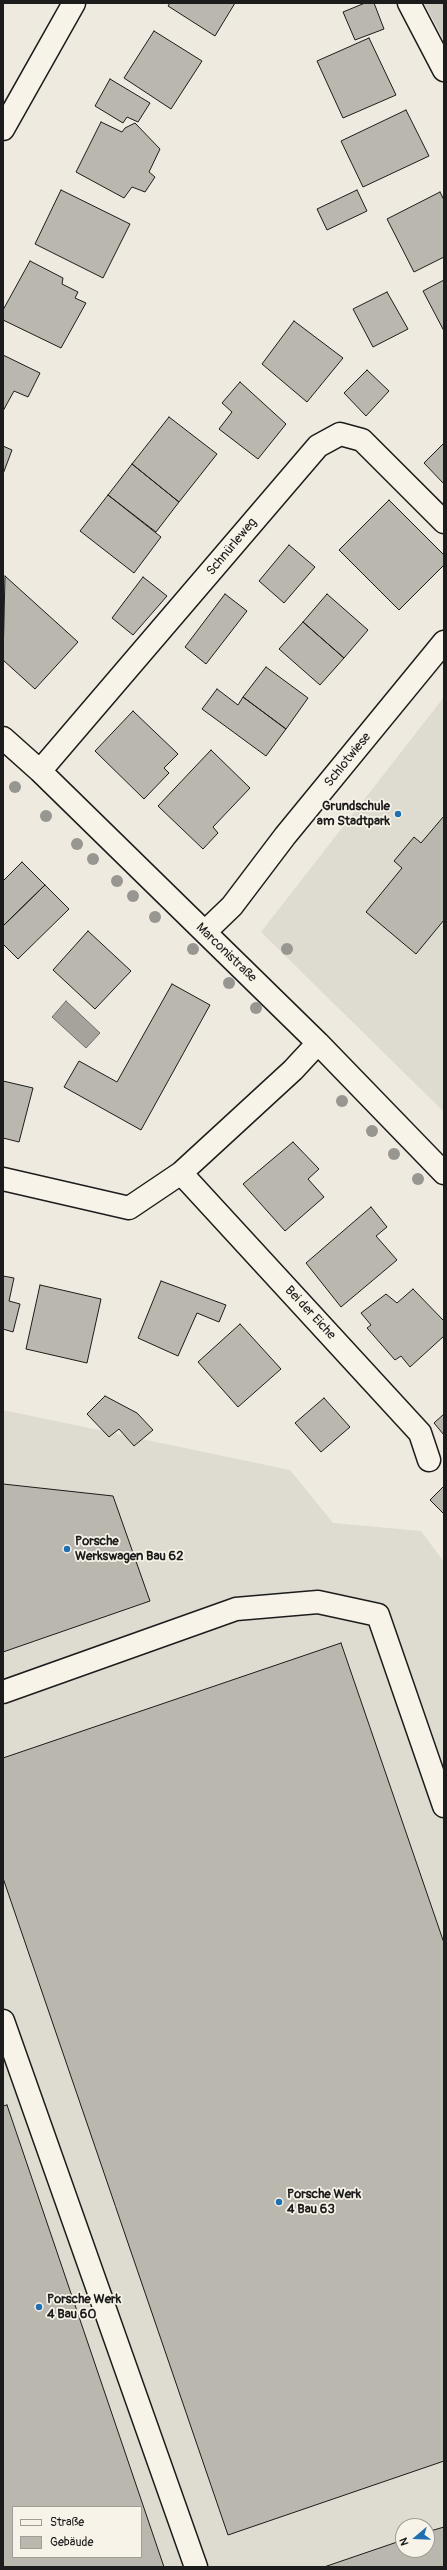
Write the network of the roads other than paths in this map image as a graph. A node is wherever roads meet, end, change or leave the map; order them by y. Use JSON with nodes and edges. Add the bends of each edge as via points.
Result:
{"nodes":[{"id":1,"x":74,"y":3,"type":"edge"},
{"id":2,"x":409,"y":3,"type":"edge"},
{"id":3,"x":444,"y":70,"type":"edge"},
{"id":4,"x":3,"y":129,"type":"edge"},
{"id":5,"x":444,"y":522,"type":"edge"},
{"id":6,"x":444,"y":642,"type":"edge"},
{"id":7,"x":3,"y":738,"type":"edge"},
{"id":8,"x":40,"y":771,"type":"junction"},
{"id":9,"x":205,"y":932,"type":"junction"},
{"id":10,"x":318,"y":1043,"type":"junction"},
{"id":11,"x":180,"y":1173,"type":"junction"},
{"id":12,"x":444,"y":1173,"type":"edge"},
{"id":13,"x":3,"y":1179,"type":"edge"},
{"id":14,"x":429,"y":1460,"type":"dead end"},
{"id":15,"x":3,"y":1692,"type":"edge"},
{"id":16,"x":444,"y":1806,"type":"edge"},
{"id":17,"x":3,"y":2021,"type":"edge"},
{"id":18,"x":196,"y":2567,"type":"edge"}],
"edges":[{"from":1,"to":4,"type":"street"},
{"from":2,"to":3,"type":"street"},
{"from":5,"to":8,"type":"street","name":"Schnürleweg","via":[[362,440],[340,434],[318,446]]},
{"from":6,"to":9,"type":"street","name":"Schlotwiese","via":[[284,836],[232,906]]},
{"from":7,"to":8,"type":"street","name":"Marconistraße"},
{"from":8,"to":9,"type":"street","name":"Marconistraße"},
{"from":9,"to":10,"type":"street","name":"Marconistraße"},
{"from":10,"to":11,"type":"street","via":[[293,1070]]},
{"from":10,"to":12,"type":"street","name":"Marconistraße"},
{"from":11,"to":13,"type":"street","via":[[129,1208]]},
{"from":11,"to":14,"type":"street","name":"Bei der Eiche","via":[[420,1433]]},
{"from":15,"to":16,"type":"street","via":[[236,1609],[318,1602],[378,1615]]},
{"from":17,"to":18,"type":"street"}]}
